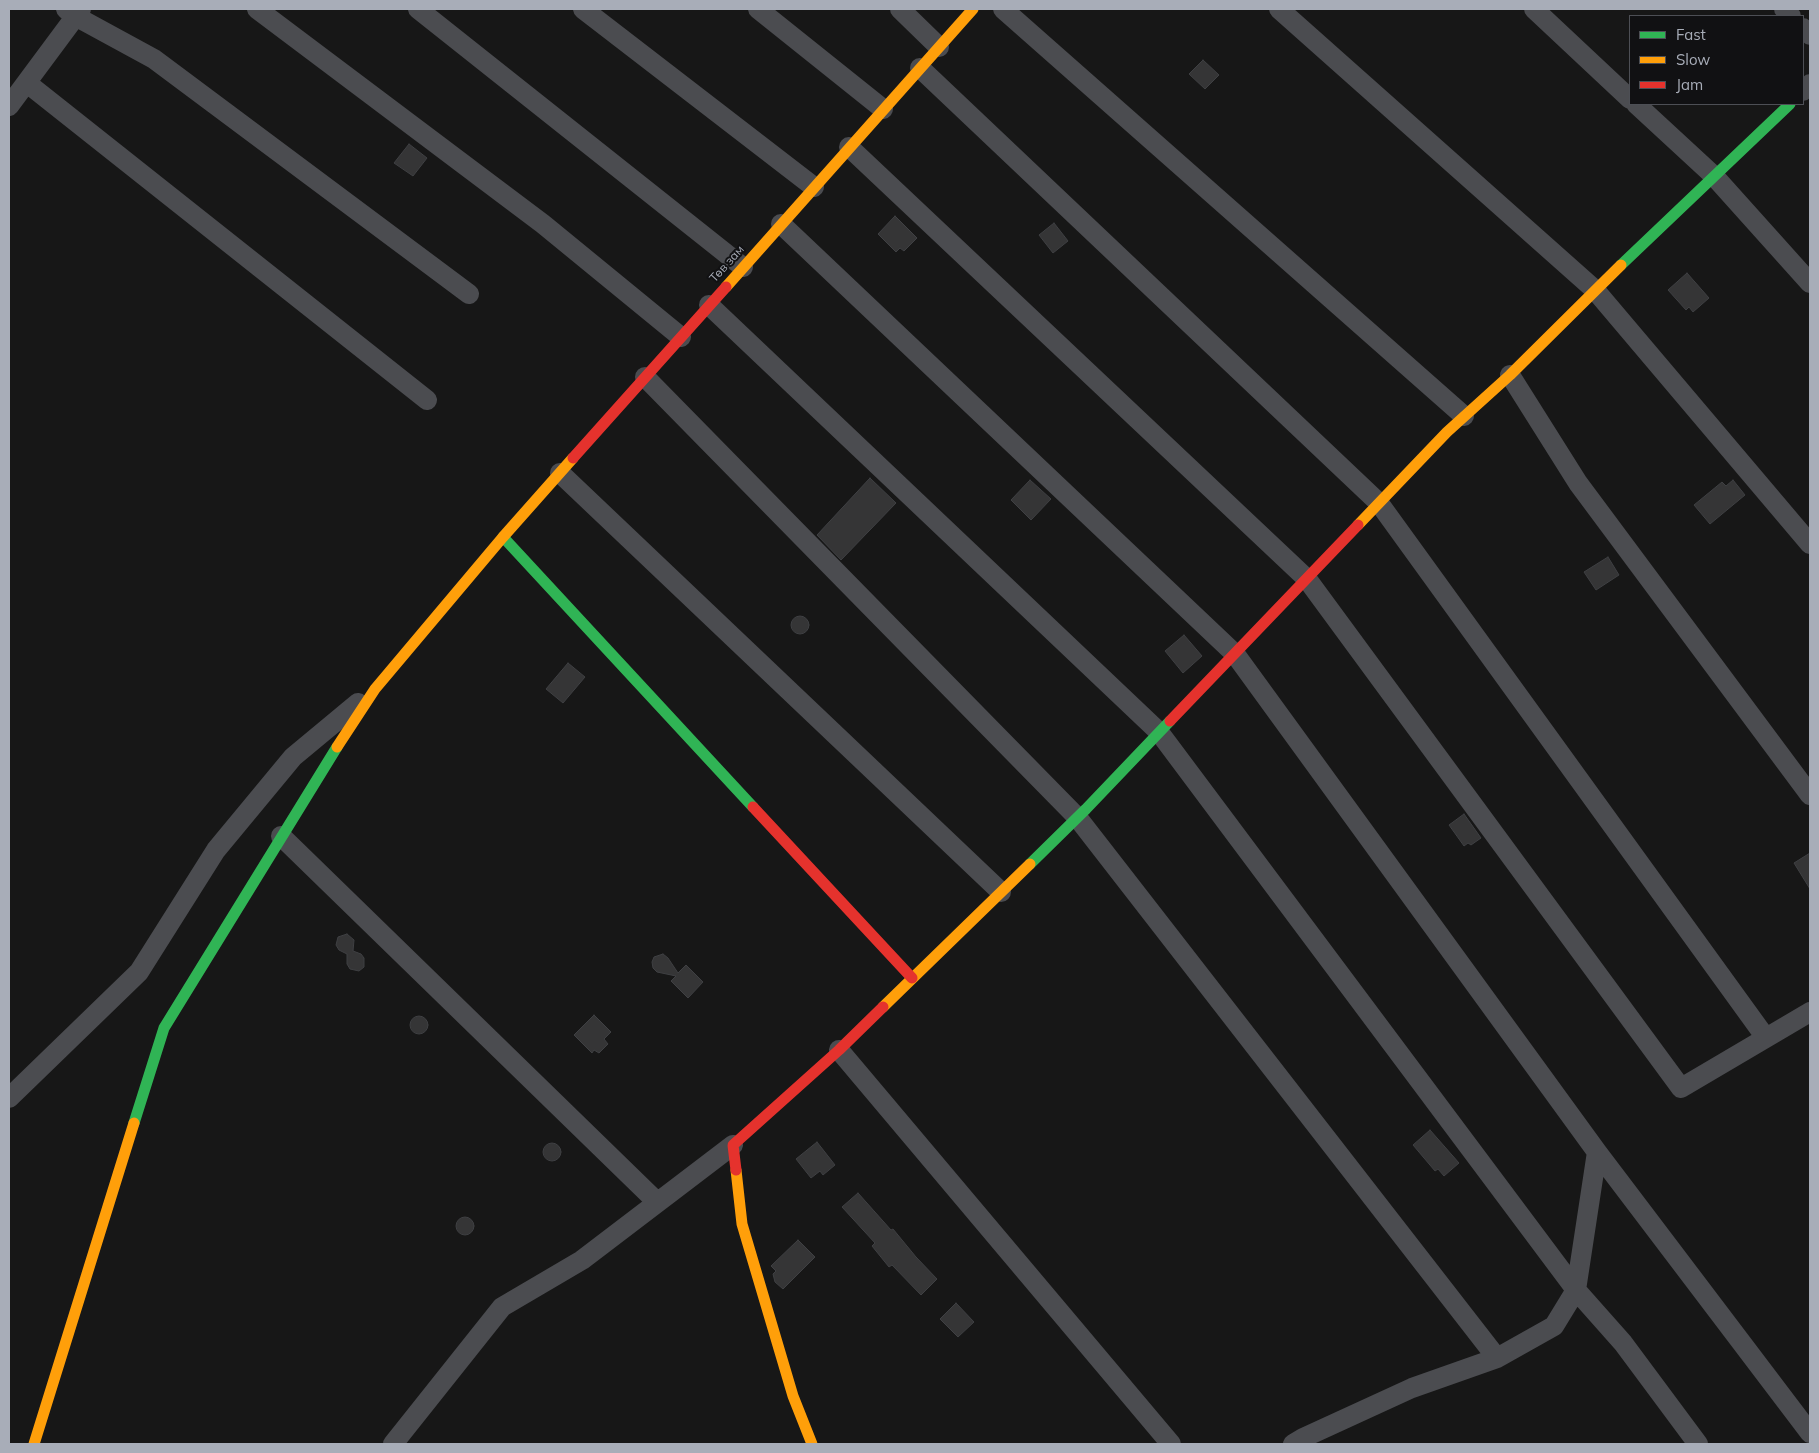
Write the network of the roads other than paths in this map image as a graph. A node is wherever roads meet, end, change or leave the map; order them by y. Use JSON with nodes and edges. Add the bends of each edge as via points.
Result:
{"nodes":[{"id":1,"x":257,"y":9,"type":"edge"},
{"id":2,"x":418,"y":9,"type":"edge"},
{"id":3,"x":583,"y":9,"type":"edge"},
{"id":4,"x":758,"y":9,"type":"edge"},
{"id":5,"x":900,"y":9,"type":"edge"},
{"id":6,"x":973,"y":9,"type":"edge"},
{"id":7,"x":1003,"y":9,"type":"edge"},
{"id":8,"x":1279,"y":9,"type":"edge"},
{"id":9,"x":1534,"y":9,"type":"edge"},
{"id":10,"x":74,"y":11,"type":"edge"},
{"id":11,"x":939,"y":47,"type":"junction"},
{"id":12,"x":920,"y":68,"type":"junction"},
{"id":13,"x":26,"y":83,"type":"junction"},
{"id":14,"x":1629,"y":97,"type":"edge"},
{"id":15,"x":1637,"y":105,"type":"edge"},
{"id":16,"x":1789,"y":105,"type":"edge"},
{"id":17,"x":9,"y":106,"type":"edge"},
{"id":18,"x":883,"y":109,"type":"junction"},
{"id":19,"x":849,"y":147,"type":"junction"},
{"id":20,"x":1714,"y":176,"type":"junction"},
{"id":21,"x":814,"y":187,"type":"junction"},
{"id":22,"x":781,"y":224,"type":"junction"},
{"id":23,"x":743,"y":267,"type":"junction"},
{"id":24,"x":1810,"y":283,"type":"edge"},
{"id":25,"x":1595,"y":290,"type":"junction"},
{"id":26,"x":469,"y":294,"type":"dead end"},
{"id":27,"x":710,"y":305,"type":"junction"},
{"id":28,"x":681,"y":337,"type":"junction"},
{"id":29,"x":1510,"y":375,"type":"junction"},
{"id":30,"x":645,"y":377,"type":"junction"},
{"id":31,"x":428,"y":400,"type":"dead end"},
{"id":32,"x":1464,"y":416,"type":"junction"},
{"id":33,"x":560,"y":473,"type":"junction"},
{"id":34,"x":1379,"y":503,"type":"junction"},
{"id":35,"x":503,"y":537,"type":"junction"},
{"id":36,"x":1810,"y":544,"type":"edge"},
{"id":37,"x":1307,"y":579,"type":"junction"},
{"id":38,"x":1235,"y":654,"type":"junction"},
{"id":39,"x":375,"y":690,"type":"junction"},
{"id":40,"x":1159,"y":732,"type":"junction"},
{"id":41,"x":1810,"y":795,"type":"edge"},
{"id":42,"x":1077,"y":817,"type":"junction"},
{"id":43,"x":281,"y":836,"type":"junction"},
{"id":44,"x":1001,"y":892,"type":"junction"},
{"id":45,"x":912,"y":978,"type":"junction"},
{"id":46,"x":1810,"y":1012,"type":"edge"},
{"id":47,"x":1766,"y":1038,"type":"junction"},
{"id":48,"x":839,"y":1050,"type":"junction"},
{"id":49,"x":9,"y":1098,"type":"edge"},
{"id":50,"x":733,"y":1145,"type":"junction"},
{"id":51,"x":1597,"y":1152,"type":"junction"},
{"id":52,"x":658,"y":1202,"type":"junction"},
{"id":53,"x":1576,"y":1290,"type":"junction"},
{"id":54,"x":1497,"y":1358,"type":"junction"},
{"id":55,"x":1810,"y":1433,"type":"edge"},
{"id":56,"x":34,"y":1444,"type":"edge"},
{"id":57,"x":393,"y":1444,"type":"edge"},
{"id":58,"x":812,"y":1444,"type":"edge"},
{"id":59,"x":1171,"y":1444,"type":"edge"},
{"id":60,"x":1293,"y":1444,"type":"edge"},
{"id":61,"x":1698,"y":1444,"type":"edge"}],
"edges":[{"from":1,"to":28,"type":"street","via":[[543,224]]},
{"from":2,"to":23,"type":"street"},
{"from":3,"to":21,"type":"street"},
{"from":4,"to":18,"type":"street"},
{"from":5,"to":11,"type":"street"},
{"from":6,"to":11,"type":"street","name":"Төв зам"},
{"from":7,"to":32,"type":"street"},
{"from":8,"to":25,"type":"street"},
{"from":9,"to":14,"type":"street"},
{"from":10,"to":13,"type":"street"},
{"from":10,"to":26,"type":"street","via":[[154,59]]},
{"from":11,"to":12,"type":"street","name":"Төв зам"},
{"from":12,"to":18,"type":"street","name":"Төв зам"},
{"from":12,"to":34,"type":"street"},
{"from":13,"to":17,"type":"street"},
{"from":13,"to":31,"type":"street"},
{"from":15,"to":20,"type":"street"},
{"from":16,"to":20,"type":"street"},
{"from":18,"to":19,"type":"street","name":"Төв зам"},
{"from":19,"to":21,"type":"street","name":"Төв зам"},
{"from":19,"to":37,"type":"street"},
{"from":20,"to":24,"type":"street"},
{"from":20,"to":25,"type":"street"},
{"from":21,"to":22,"type":"street","name":"Төв зам"},
{"from":22,"to":23,"type":"street","name":"Төв зам"},
{"from":22,"to":38,"type":"street"},
{"from":23,"to":27,"type":"street","name":"Төв зам"},
{"from":25,"to":29,"type":"street"},
{"from":25,"to":36,"type":"street"},
{"from":27,"to":28,"type":"street","name":"Төв зам"},
{"from":27,"to":40,"type":"street"},
{"from":28,"to":30,"type":"street","name":"Төв зам"},
{"from":29,"to":32,"type":"street"},
{"from":29,"to":41,"type":"street","via":[[1578,483]]},
{"from":30,"to":33,"type":"street","name":"Төв зам"},
{"from":30,"to":42,"type":"street"},
{"from":32,"to":34,"type":"street"},
{"from":33,"to":35,"type":"street","name":"Төв зам"},
{"from":33,"to":44,"type":"street"},
{"from":34,"to":37,"type":"street"},
{"from":34,"to":47,"type":"street"},
{"from":35,"to":39,"type":"street","name":"Төв зам"},
{"from":35,"to":45,"type":"street"},
{"from":37,"to":38,"type":"street"},
{"from":37,"to":47,"type":"street","via":[[1680,1088]]},
{"from":38,"to":40,"type":"street"},
{"from":38,"to":51,"type":"street"},
{"from":39,"to":43,"type":"street","name":"Төв зам"},
{"from":39,"to":49,"type":"street","via":[[293,757],[216,850],[139,972]]},
{"from":40,"to":42,"type":"street"},
{"from":40,"to":53,"type":"street"},
{"from":42,"to":44,"type":"street"},
{"from":42,"to":54,"type":"street"},
{"from":43,"to":52,"type":"street"},
{"from":43,"to":56,"type":"street","name":"Төв зам","via":[[164,1028]]},
{"from":44,"to":45,"type":"street"},
{"from":45,"to":48,"type":"street"},
{"from":46,"to":47,"type":"street"},
{"from":48,"to":50,"type":"street"},
{"from":48,"to":59,"type":"street"},
{"from":50,"to":52,"type":"street"},
{"from":50,"to":58,"type":"street","via":[[742,1224],[793,1396]]},
{"from":51,"to":53,"type":"street"},
{"from":51,"to":55,"type":"street"},
{"from":52,"to":57,"type":"street","via":[[582,1260],[502,1307]]},
{"from":53,"to":54,"type":"street","via":[[1554,1326]]},
{"from":53,"to":61,"type":"street","via":[[1623,1343]]},
{"from":54,"to":60,"type":"street","via":[[1412,1388]]}]}
